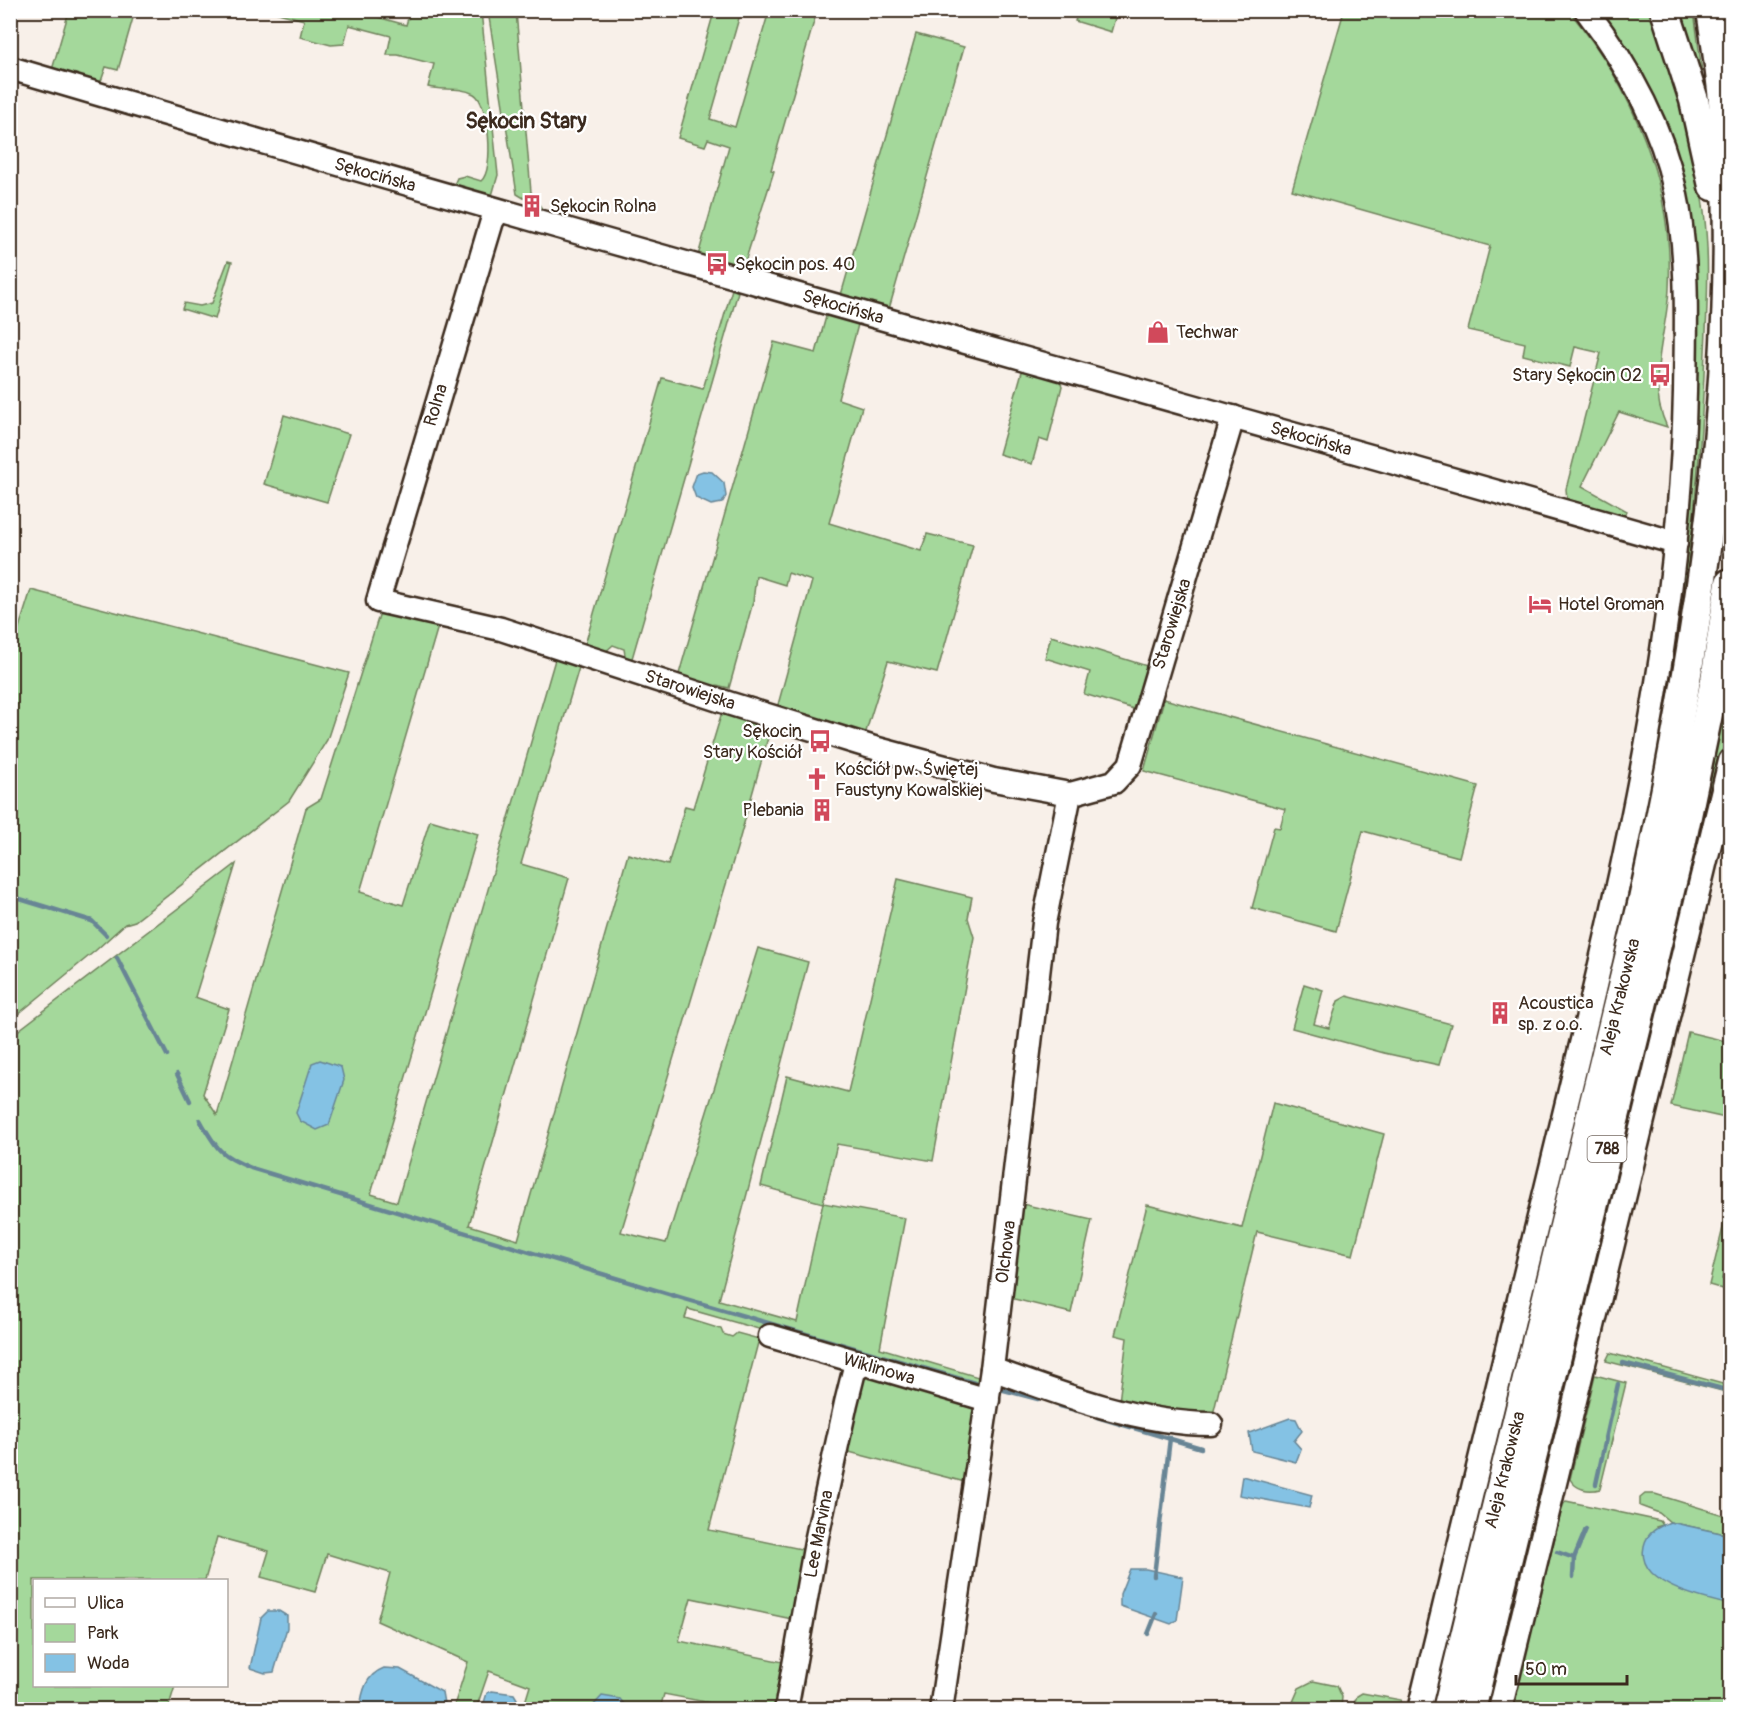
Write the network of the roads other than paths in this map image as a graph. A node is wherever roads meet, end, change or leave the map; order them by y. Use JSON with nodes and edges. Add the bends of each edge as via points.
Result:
{"nodes":[{"id":1,"x":1586,"y":10,"type":"edge"},
{"id":2,"x":1665,"y":10,"type":"edge"},
{"id":3,"x":1711,"y":10,"type":"edge"},
{"id":4,"x":10,"y":68,"type":"edge"},
{"id":5,"x":499,"y":211,"type":"junction"},
{"id":6,"x":1727,"y":274,"type":"junction"},
{"id":7,"x":1233,"y":417,"type":"junction"},
{"id":8,"x":1676,"y":543,"type":"junction"},
{"id":9,"x":1731,"y":584,"type":"edge"},
{"id":10,"x":378,"y":601,"type":"joint"},
{"id":11,"x":1731,"y":760,"type":"edge"},
{"id":12,"x":1070,"y":794,"type":"junction"},
{"id":13,"x":770,"y":1336,"type":"dead end"},
{"id":14,"x":863,"y":1364,"type":"junction"},
{"id":15,"x":992,"y":1369,"type":"junction"},
{"id":16,"x":988,"y":1400,"type":"junction"},
{"id":17,"x":1211,"y":1424,"type":"dead end"},
{"id":18,"x":786,"y":1710,"type":"edge"},
{"id":19,"x":941,"y":1710,"type":"edge"},
{"id":20,"x":1419,"y":1710,"type":"edge"},
{"id":21,"x":1447,"y":1710,"type":"edge"},
{"id":22,"x":1471,"y":1710,"type":"edge"},
{"id":23,"x":1500,"y":1710,"type":"edge"}],
"edges":[{"from":1,"to":8,"type":"street","name":"Aleja Krakowska","via":[[1628,70],[1648,109],[1675,189],[1685,316],[1684,445]]},
{"from":2,"to":6,"type":"main road","via":[[1705,141]]},
{"from":3,"to":6,"type":"main road","number":"788","via":[[1724,112]]},
{"from":4,"to":5,"type":"street","name":"Sękocińska"},
{"from":5,"to":7,"type":"street","name":"Sękocińska"},
{"from":5,"to":10,"type":"street","name":"Rolna","via":[[492,221]]},
{"from":6,"to":21,"type":"main road","name":"Aleja Krakowska","number":"788","via":[[1721,426],[1709,545],[1671,771],[1641,911]]},
{"from":7,"to":8,"type":"street","name":"Sękocińska"},
{"from":7,"to":12,"type":"street","name":"Starowiejska","via":[[1130,765],[1109,785]]},
{"from":8,"to":20,"type":"street","name":"Aleja Krakowska","via":[[1643,759],[1603,956]]},
{"from":9,"to":22,"type":"main road","name":"Aleja Krakowska","number":"788","via":[[1681,845]]},
{"from":10,"to":12,"type":"street","name":"Starowiejska","via":[[501,629],[892,753],[994,780]]},
{"from":11,"to":23,"type":"street"},
{"from":12,"to":15,"type":"street","name":"Olchowa","via":[[1044,923]]},
{"from":13,"to":14,"type":"street","name":"Wiklinowa"},
{"from":14,"to":16,"type":"street","name":"Wiklinowa"},
{"from":14,"to":18,"type":"street","name":"Lee Marvina","via":[[854,1371],[846,1403]]},
{"from":15,"to":16,"type":"street","name":"Olchowa"},
{"from":15,"to":17,"type":"street","via":[[1135,1414],[1176,1423]]},
{"from":16,"to":19,"type":"street","name":"Olchowa"}]}
